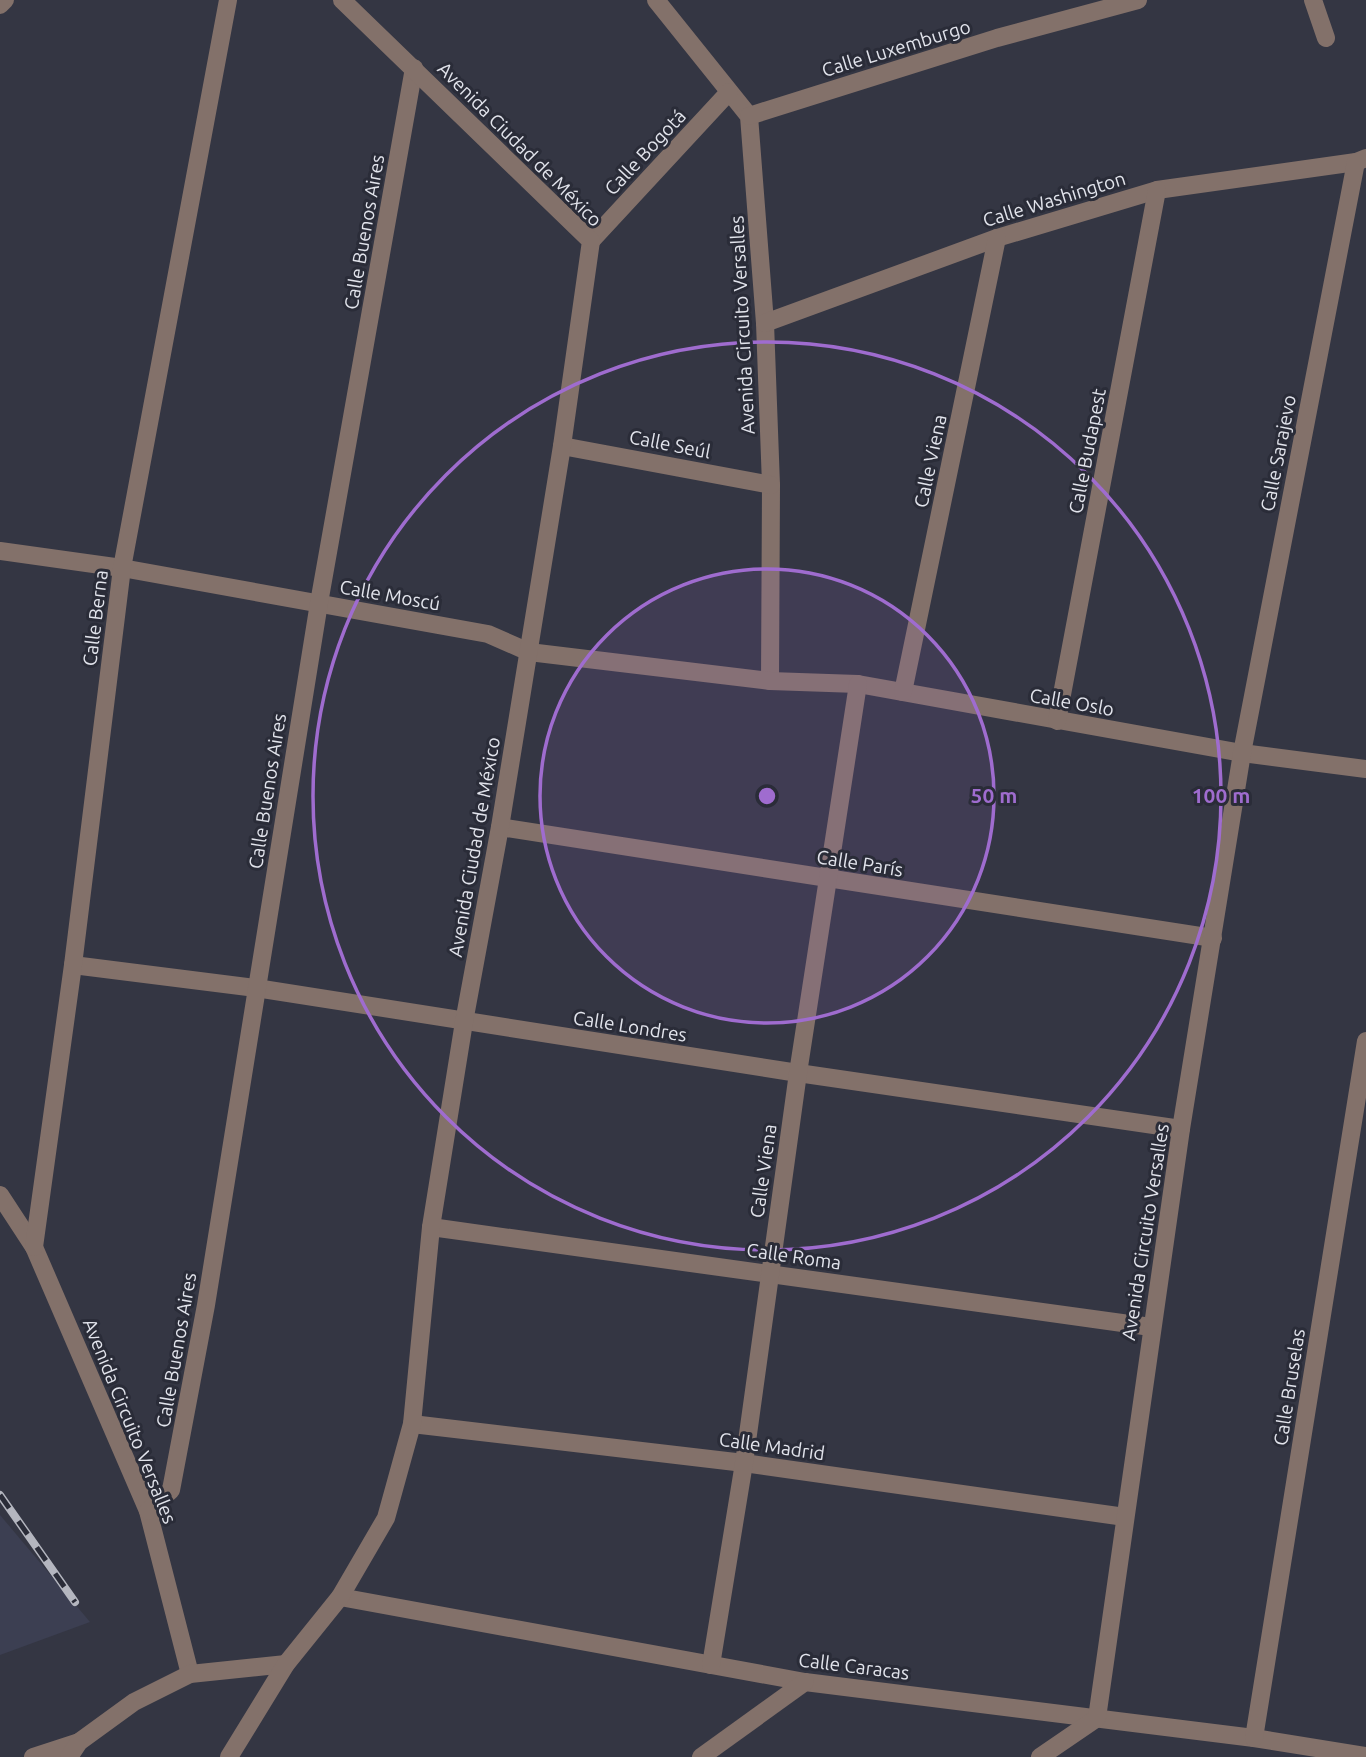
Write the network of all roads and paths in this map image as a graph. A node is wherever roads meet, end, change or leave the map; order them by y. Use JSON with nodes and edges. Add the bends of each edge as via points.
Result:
{"nodes":[{"id":1,"x":5,"y":0,"type":"edge"},
{"id":2,"x":228,"y":0,"type":"edge"},
{"id":3,"x":342,"y":0,"type":"edge"},
{"id":4,"x":656,"y":0,"type":"edge"},
{"id":5,"x":1138,"y":0,"type":"edge"},
{"id":6,"x":1313,"y":0,"type":"edge"},
{"id":7,"x":0,"y":5,"type":"edge"},
{"id":8,"x":1326,"y":38,"type":"dead end"},
{"id":9,"x":415,"y":68,"type":"junction"},
{"id":10,"x":729,"y":92,"type":"junction"},
{"id":11,"x":749,"y":117,"type":"junction"},
{"id":12,"x":1361,"y":160,"type":"edge"},
{"id":13,"x":1157,"y":190,"type":"junction"},
{"id":14,"x":997,"y":237,"type":"junction"},
{"id":15,"x":591,"y":241,"type":"junction"},
{"id":16,"x":765,"y":323,"type":"junction"},
{"id":17,"x":562,"y":446,"type":"junction"},
{"id":18,"x":771,"y":485,"type":"junction"},
{"id":19,"x":0,"y":551,"type":"edge"},
{"id":20,"x":122,"y":568,"type":"junction"},
{"id":21,"x":319,"y":603,"type":"junction"},
{"id":22,"x":529,"y":652,"type":"junction"},
{"id":23,"x":770,"y":681,"type":"junction"},
{"id":24,"x":859,"y":684,"type":"junction"},
{"id":25,"x":903,"y":692,"type":"junction"},
{"id":26,"x":1057,"y":721,"type":"junction"},
{"id":27,"x":1242,"y":753,"type":"junction"},
{"id":28,"x":1366,"y":769,"type":"edge"},
{"id":29,"x":500,"y":827,"type":"junction"},
{"id":30,"x":828,"y":880,"type":"junction"},
{"id":31,"x":1213,"y":938,"type":"junction"},
{"id":32,"x":73,"y":965,"type":"junction"},
{"id":33,"x":256,"y":988,"type":"junction"},
{"id":34,"x":464,"y":1022,"type":"junction"},
{"id":35,"x":1366,"y":1041,"type":"edge"},
{"id":36,"x":798,"y":1073,"type":"junction"},
{"id":37,"x":1181,"y":1129,"type":"junction"},
{"id":38,"x":0,"y":1195,"type":"edge"},
{"id":39,"x":431,"y":1227,"type":"junction"},
{"id":40,"x":34,"y":1247,"type":"junction"},
{"id":41,"x":770,"y":1273,"type":"junction"},
{"id":42,"x":1151,"y":1327,"type":"junction"},
{"id":43,"x":412,"y":1424,"type":"junction"},
{"id":44,"x":744,"y":1463,"type":"junction"},
{"id":45,"x":148,"y":1511,"type":"junction"},
{"id":46,"x":1125,"y":1517,"type":"junction"},
{"id":47,"x":340,"y":1597,"type":"junction"},
{"id":48,"x":286,"y":1664,"type":"junction"},
{"id":49,"x":711,"y":1665,"type":"junction"},
{"id":50,"x":190,"y":1674,"type":"junction"},
{"id":51,"x":805,"y":1682,"type":"junction"},
{"id":52,"x":1097,"y":1718,"type":"junction"},
{"id":53,"x":1254,"y":1738,"type":"junction"},
{"id":54,"x":74,"y":1749,"type":"edge"},
{"id":55,"x":1366,"y":1756,"type":"edge"},
{"id":56,"x":33,"y":1757,"type":"edge"},
{"id":57,"x":229,"y":1757,"type":"edge"},
{"id":58,"x":701,"y":1757,"type":"edge"},
{"id":59,"x":1040,"y":1757,"type":"edge"}],
"edges":[{"from":1,"to":7,"type":"street"},
{"from":2,"to":20,"type":"street","name":"Calle Berna"},
{"from":3,"to":9,"type":"street","name":"Avenida Ciudad de México"},
{"from":4,"to":10,"type":"street"},
{"from":5,"to":11,"type":"street","name":"Calle Luxemburgo","via":[[997,38]]},
{"from":6,"to":8,"type":"street"},
{"from":9,"to":15,"type":"street","name":"Avenida Ciudad de México"},
{"from":9,"to":21,"type":"street","name":"Calle Buenos Aires"},
{"from":10,"to":11,"type":"street"},
{"from":10,"to":15,"type":"street","name":"Calle Bogotá"},
{"from":11,"to":16,"type":"street","name":"Avenida Circuito Versalles"},
{"from":12,"to":13,"type":"street","name":"Calle Washington"},
{"from":12,"to":27,"type":"street","name":"Calle Sarajevo"},
{"from":13,"to":14,"type":"street","name":"Calle Washington"},
{"from":13,"to":26,"type":"street","name":"Calle Budapest"},
{"from":14,"to":16,"type":"street","name":"Calle Washington"},
{"from":14,"to":25,"type":"street","name":"Calle Viena"},
{"from":15,"to":17,"type":"street","name":"Avenida Ciudad de México"},
{"from":16,"to":18,"type":"street","name":"Avenida Circuito Versalles"},
{"from":17,"to":18,"type":"street","name":"Calle Seúl"},
{"from":17,"to":22,"type":"street","name":"Avenida Ciudad de México"},
{"from":18,"to":23,"type":"street","name":"Avenida Circuito Versalles"},
{"from":19,"to":20,"type":"street","name":"Calle Moscú"},
{"from":20,"to":21,"type":"street","name":"Calle Moscú"},
{"from":20,"to":32,"type":"street","name":"Calle Berna"},
{"from":21,"to":22,"type":"street","name":"Calle Moscú","via":[[488,634]]},
{"from":21,"to":33,"type":"street","name":"Calle Buenos Aires"},
{"from":22,"to":23,"type":"street","name":"Calle Moscú"},
{"from":22,"to":29,"type":"street","name":"Avenida Ciudad de México"},
{"from":23,"to":24,"type":"street","name":"Calle Oslo"},
{"from":24,"to":25,"type":"street","name":"Calle Oslo"},
{"from":24,"to":30,"type":"street","name":"Calle Viena"},
{"from":25,"to":26,"type":"street","name":"Calle Oslo"},
{"from":26,"to":27,"type":"street","name":"Calle Oslo"},
{"from":27,"to":28,"type":"street","name":"Calle Oslo"},
{"from":27,"to":31,"type":"street","name":"Avenida Circuito Versalles"},
{"from":29,"to":30,"type":"street","name":"Calle París"},
{"from":29,"to":34,"type":"street","name":"Avenida Ciudad de México"},
{"from":30,"to":31,"type":"street","name":"Calle París"},
{"from":30,"to":36,"type":"street","name":"Calle Viena"},
{"from":31,"to":37,"type":"street","name":"Avenida Circuito Versalles"},
{"from":32,"to":33,"type":"street","name":"Calle Londres"},
{"from":32,"to":40,"type":"street","name":"Calle Berna"},
{"from":33,"to":34,"type":"street","name":"Calle Londres"},
{"from":33,"to":45,"type":"street","name":"Calle Buenos Aires","via":[[206,1306],[171,1490]]},
{"from":34,"to":36,"type":"street","name":"Calle Londres"},
{"from":34,"to":39,"type":"street","name":"Avenida Ciudad de México"},
{"from":35,"to":53,"type":"street","name":"Calle Bruselas"},
{"from":36,"to":37,"type":"street","name":"Calle Londres"},
{"from":36,"to":41,"type":"street","name":"Calle Viena"},
{"from":37,"to":42,"type":"street","name":"Avenida Circuito Versalles"},
{"from":38,"to":40,"type":"street","name":"Avenida Circuito Versalles"},
{"from":39,"to":41,"type":"street","name":"Calle Roma"},
{"from":39,"to":43,"type":"street","name":"Avenida Ciudad de México"},
{"from":40,"to":45,"type":"street","name":"Avenida Circuito Versalles"},
{"from":41,"to":42,"type":"street","name":"Calle Roma"},
{"from":41,"to":44,"type":"street","name":"Calle Viena"},
{"from":42,"to":46,"type":"street","name":"Avenida Circuito Versalles"},
{"from":43,"to":44,"type":"street","name":"Calle Madrid"},
{"from":43,"to":47,"type":"street","name":"Avenida Ciudad de México","via":[[386,1518]]},
{"from":44,"to":46,"type":"street","name":"Calle Madrid"},
{"from":44,"to":49,"type":"street","name":"Calle Viena"},
{"from":45,"to":50,"type":"street","name":"Avenida Circuito Versalles"},
{"from":46,"to":52,"type":"street","name":"Avenida Circuito Versalles"},
{"from":47,"to":48,"type":"street","name":"Avenida Ciudad de México"},
{"from":47,"to":49,"type":"street","name":"Calle Caracas"},
{"from":48,"to":50,"type":"street"},
{"from":48,"to":57,"type":"street","name":"Avenida Ciudad de México"},
{"from":49,"to":51,"type":"street","name":"Calle Caracas"},
{"from":50,"to":54,"type":"street","via":[[134,1702]]},
{"from":51,"to":52,"type":"street","name":"Calle Caracas"},
{"from":51,"to":58,"type":"street"},
{"from":52,"to":53,"type":"street","name":"Calle Caracas"},
{"from":52,"to":59,"type":"street"},
{"from":53,"to":55,"type":"street","name":"Calle Caracas"},
{"from":54,"to":56,"type":"street"}]}
